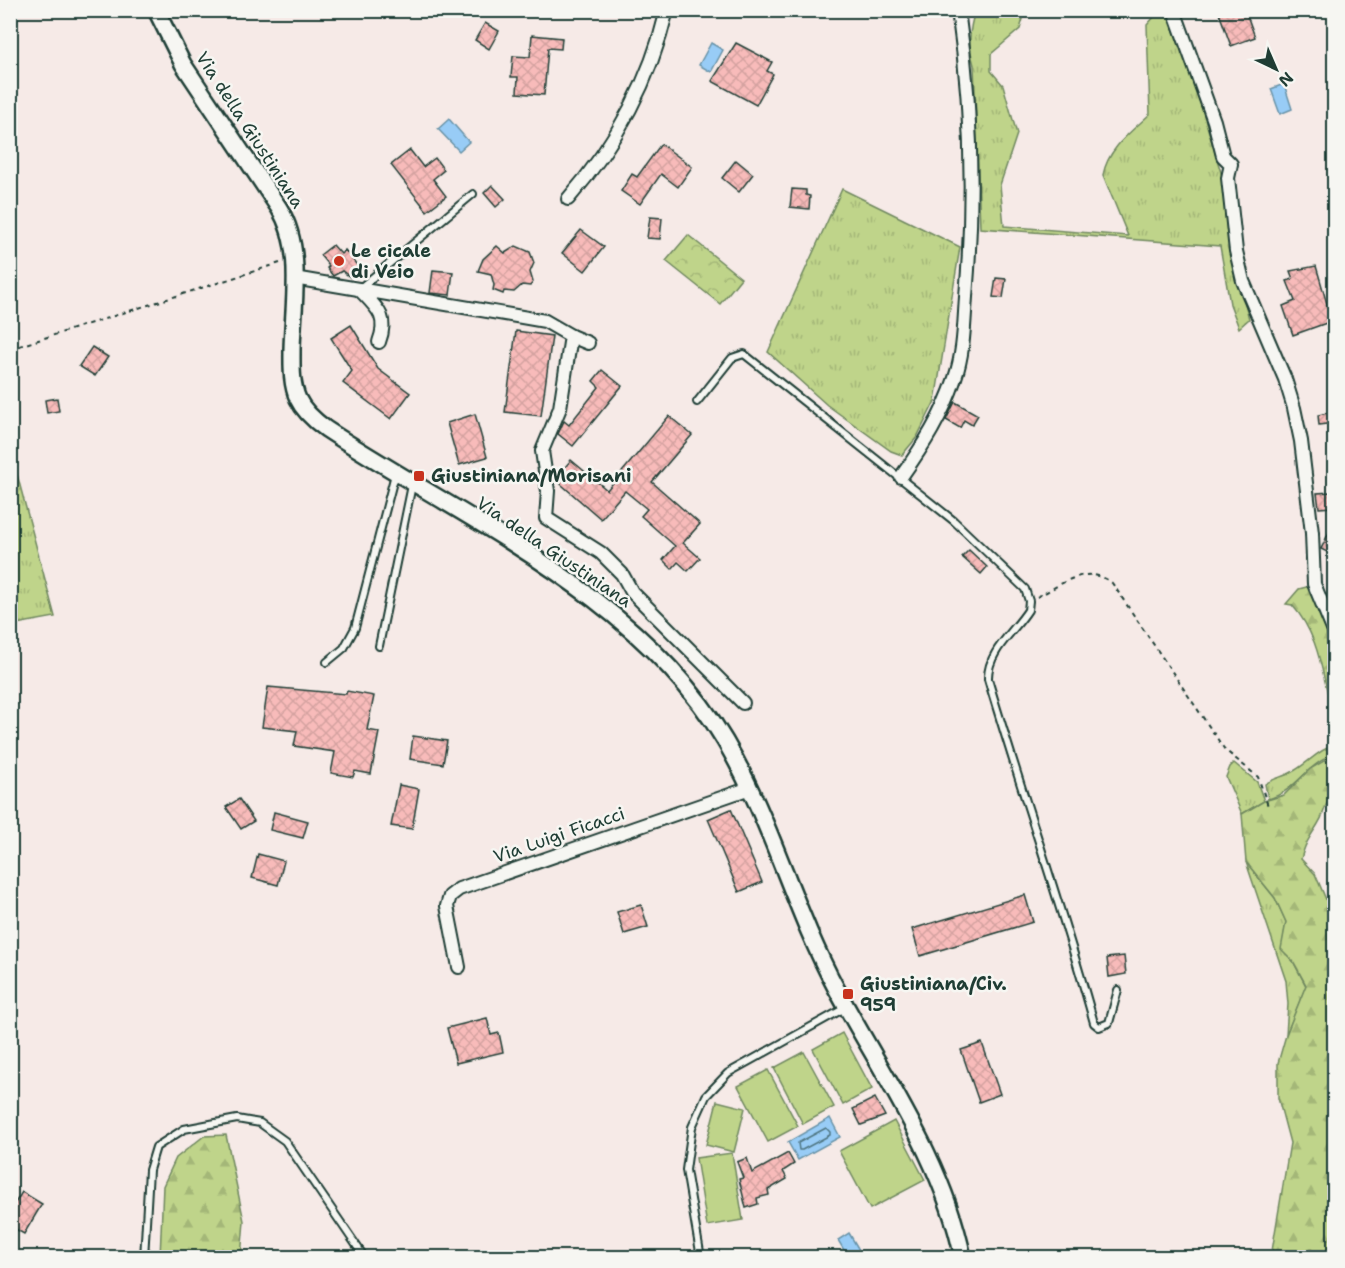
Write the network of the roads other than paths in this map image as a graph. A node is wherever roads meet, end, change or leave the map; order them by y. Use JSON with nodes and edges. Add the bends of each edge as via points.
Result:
{"nodes":[{"id":1,"x":156,"y":10,"type":"edge"},
{"id":2,"x":667,"y":10,"type":"edge"},
{"id":3,"x":957,"y":10,"type":"edge"},
{"id":4,"x":1174,"y":10,"type":"edge"},
{"id":5,"x":1332,"y":10,"type":"edge"},
{"id":6,"x":1335,"y":16,"type":"edge"},
{"id":7,"x":473,"y":194,"type":"dead end"},
{"id":8,"x":568,"y":199,"type":"dead end"},
{"id":9,"x":294,"y":278,"type":"junction"},
{"id":10,"x":359,"y":289,"type":"junction"},
{"id":11,"x":571,"y":336,"type":"junction"},
{"id":12,"x":379,"y":342,"type":"dead end"},
{"id":13,"x":588,"y":343,"type":"dead end"},
{"id":14,"x":697,"y":402,"type":"dead end"},
{"id":15,"x":395,"y":474,"type":"junction"},
{"id":16,"x":901,"y":477,"type":"junction"},
{"id":17,"x":412,"y":484,"type":"junction"},
{"id":18,"x":1335,"y":632,"type":"edge"},
{"id":19,"x":380,"y":646,"type":"dead end"},
{"id":20,"x":327,"y":662,"type":"dead end"},
{"id":21,"x":743,"y":703,"type":"dead end"},
{"id":22,"x":750,"y":788,"type":"junction"},
{"id":23,"x":459,"y":967,"type":"dead end"},
{"id":24,"x":1119,"y":990,"type":"dead end"},
{"id":25,"x":846,"y":1008,"type":"junction"},
{"id":26,"x":144,"y":1257,"type":"edge"},
{"id":27,"x":365,"y":1257,"type":"edge"},
{"id":28,"x":701,"y":1257,"type":"edge"},
{"id":29,"x":963,"y":1257,"type":"edge"}],
"edges":[{"from":1,"to":9,"type":"street","name":"Via della Giustiniana","via":[[183,64],[282,212],[290,232]]},
{"from":2,"to":8,"type":"street","via":[[634,103],[618,133]]},
{"from":3,"to":16,"type":"street","via":[[968,93],[970,213],[962,346],[945,406]]},
{"from":4,"to":18,"type":"street","via":[[1223,156],[1231,164],[1228,178],[1236,251],[1243,281],[1286,379],[1294,408],[1312,533],[1314,584]]},
{"from":5,"to":6,"type":"lane"},
{"from":7,"to":10,"type":"lane"},
{"from":9,"to":10,"type":"street"},
{"from":9,"to":15,"type":"street","name":"Via della Giustiniana","via":[[292,371],[299,401],[317,422]]},
{"from":10,"to":11,"type":"street","via":[[545,321]]},
{"from":10,"to":12,"type":"street","via":[[382,317],[384,329]]},
{"from":11,"to":13,"type":"street"},
{"from":11,"to":21,"type":"street","via":[[560,408],[543,451],[548,491],[546,518],[601,553],[622,574],[632,592]]},
{"from":14,"to":16,"type":"lane","via":[[732,358],[744,354]]},
{"from":15,"to":17,"type":"street","name":"Via della Giustiniana"},
{"from":15,"to":20,"type":"lane","via":[[355,628],[344,648]]},
{"from":16,"to":24,"type":"lane","via":[[1024,589],[1028,610],[992,658],[987,679],[1064,914],[1094,1023],[1099,1027],[1109,1023]]},
{"from":17,"to":19,"type":"lane"},
{"from":17,"to":22,"type":"street","name":"Via della Giustiniana","via":[[536,560],[634,632],[705,711]]},
{"from":22,"to":23,"type":"street","name":"Via Luigi Ficacci","via":[[459,889],[450,896],[447,906]]},
{"from":22,"to":25,"type":"street","name":"Via della Giustiniana","via":[[822,962]]},
{"from":25,"to":28,"type":"lane","via":[[728,1073],[706,1096],[692,1127],[686,1170]]},
{"from":25,"to":29,"type":"street","name":"Via della Giustiniana","via":[[927,1152],[951,1212]]},
{"from":26,"to":27,"type":"lane","via":[[149,1170],[156,1147],[184,1129],[237,1119],[260,1123],[285,1142]]}]}
